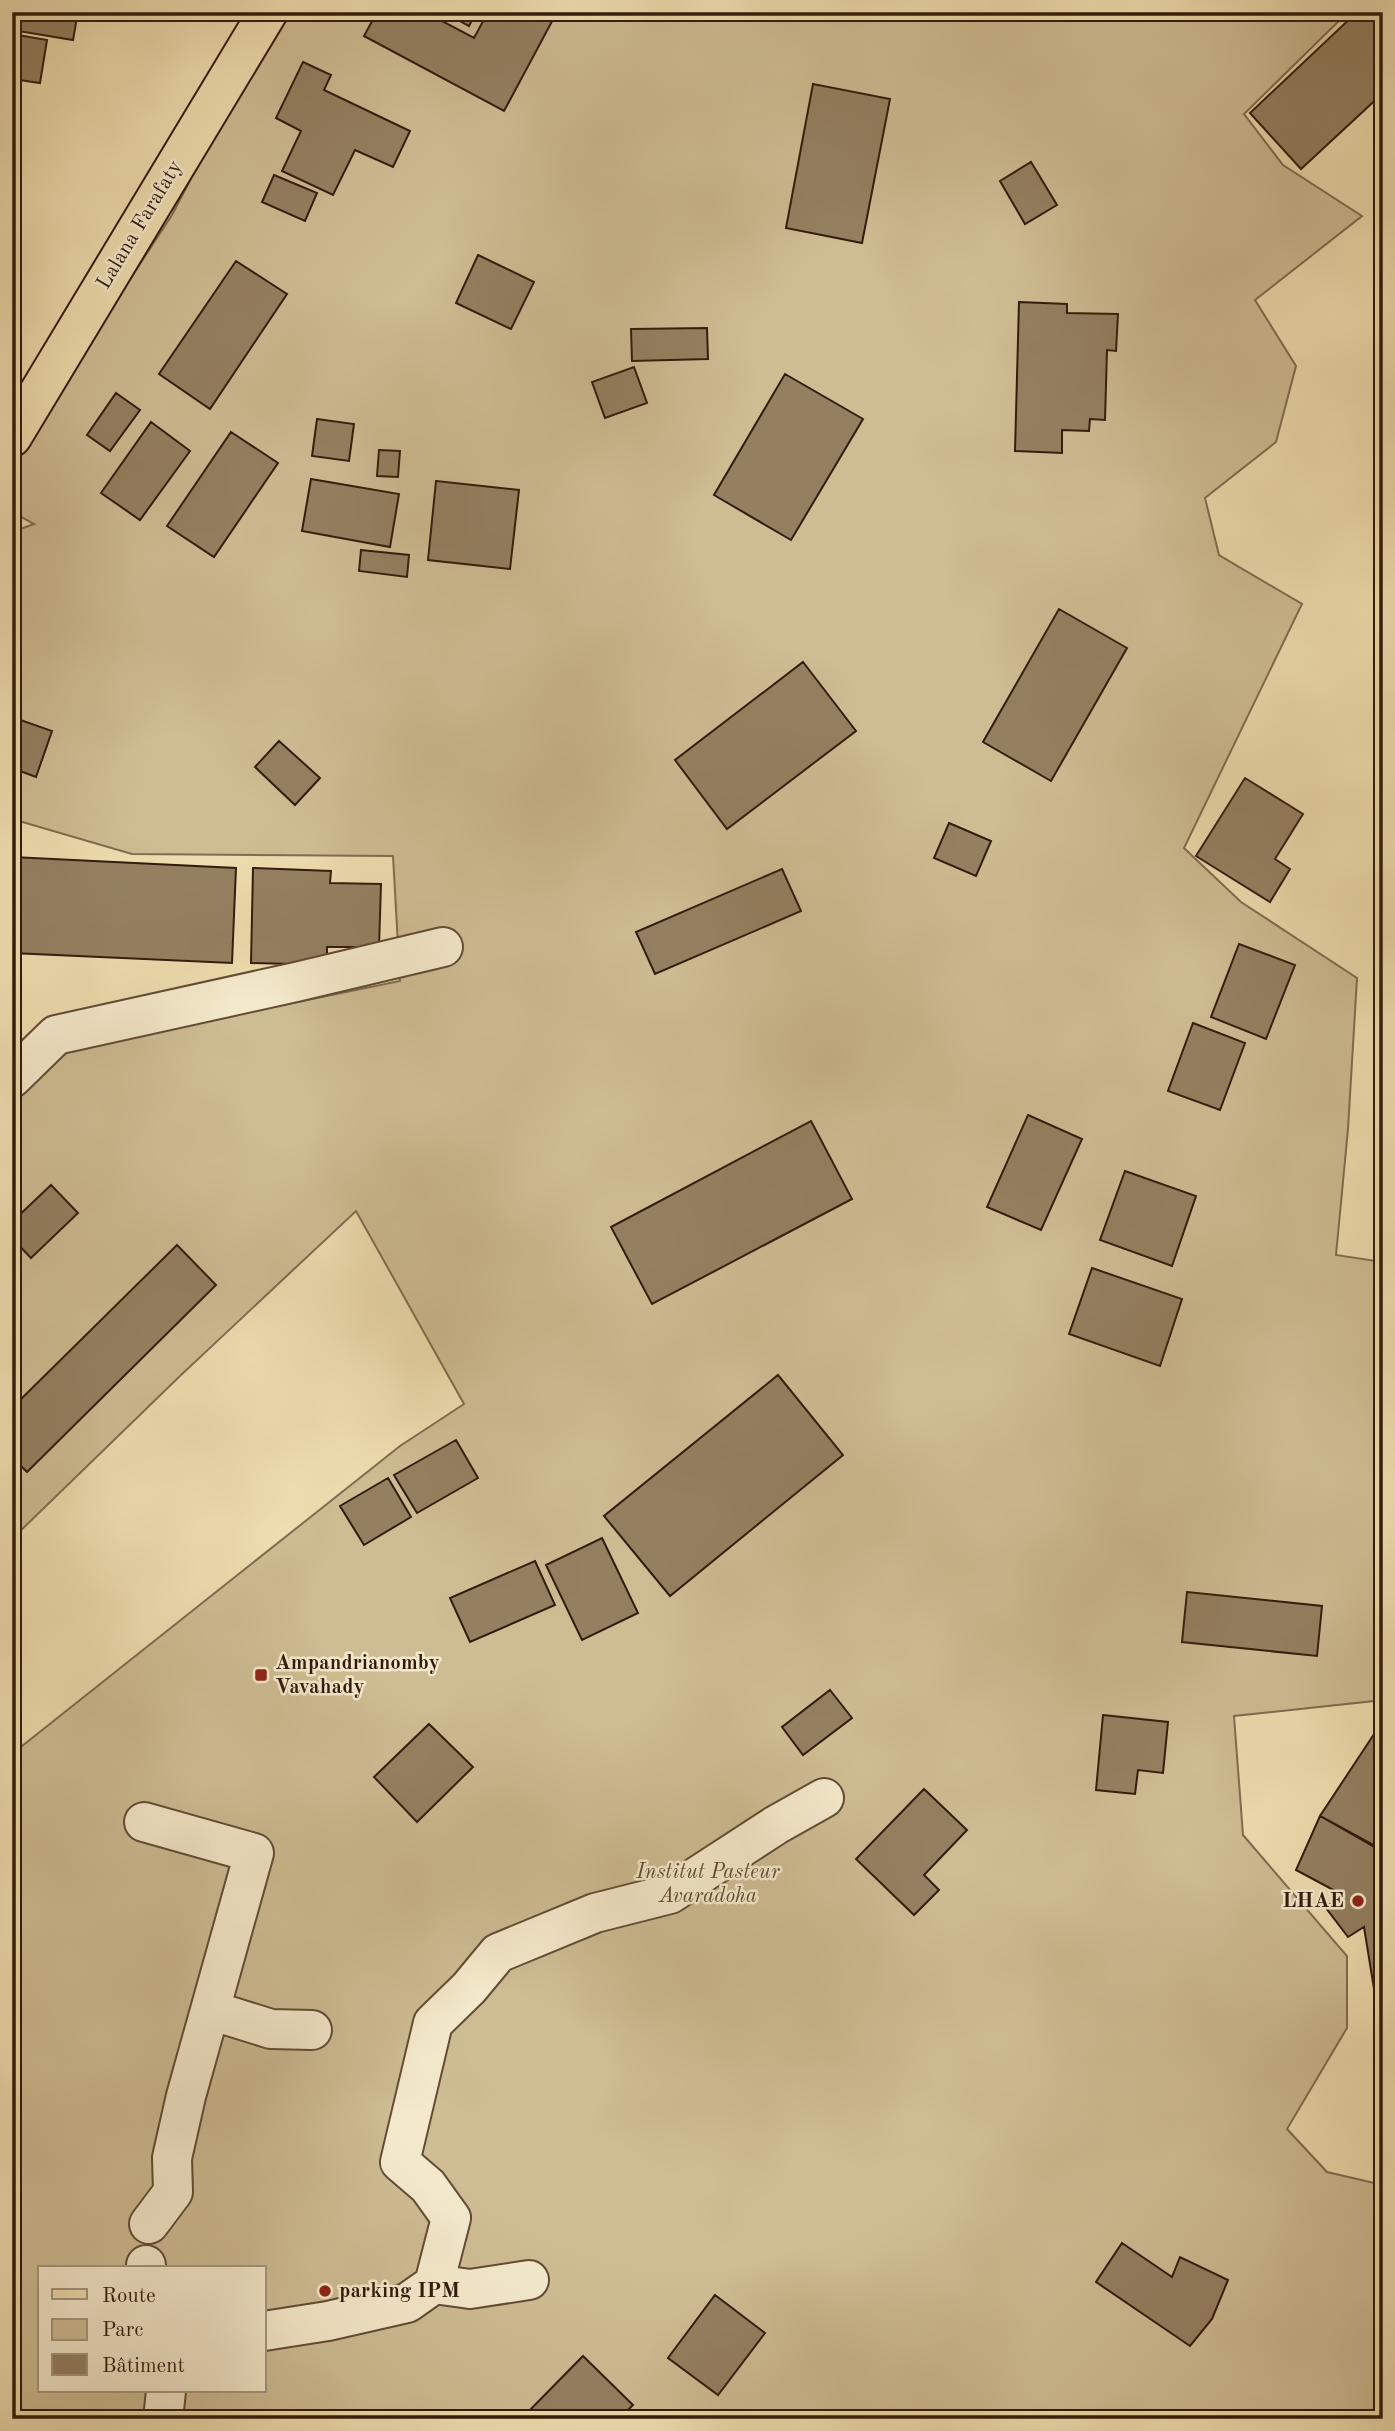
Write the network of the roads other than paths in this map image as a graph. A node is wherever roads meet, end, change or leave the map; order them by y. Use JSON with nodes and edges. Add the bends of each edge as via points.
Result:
{"nodes":[{"id":1,"x":268,"y":12,"type":"edge"},
{"id":2,"x":12,"y":437,"type":"edge"},
{"id":3,"x":443,"y":947,"type":"dead end"},
{"id":4,"x":12,"y":1078,"type":"edge"},
{"id":5,"x":824,"y":1798,"type":"dead end"},
{"id":6,"x":144,"y":1822,"type":"dead end"},
{"id":7,"x":210,"y":2010,"type":"junction"},
{"id":8,"x":312,"y":2030,"type":"dead end"},
{"id":9,"x":149,"y":2224,"type":"dead end"},
{"id":10,"x":528,"y":2280,"type":"dead end"},
{"id":11,"x":434,"y":2284,"type":"junction"},
{"id":12,"x":266,"y":2331,"type":"edge"},
{"id":13,"x":166,"y":2392,"type":"edge"},
{"id":14,"x":163,"y":2419,"type":"edge"}],
"edges":[{"from":1,"to":2,"type":"main road","name":"Lalana Farafaty"},
{"from":3,"to":4,"type":"lane","via":[[55,1035]]},
{"from":5,"to":11,"type":"lane","via":[[670,1894],[594,1913],[498,1954],[433,2023],[400,2162],[428,2186],[451,2218]]},
{"from":6,"to":7,"type":"lane","via":[[254,1853]]},
{"from":7,"to":8,"type":"lane","via":[[271,2029]]},
{"from":7,"to":9,"type":"lane","via":[[172,2158],[173,2192]]},
{"from":10,"to":11,"type":"lane","via":[[471,2289]]},
{"from":11,"to":12,"type":"lane","via":[[407,2303]]},
{"from":13,"to":14,"type":"lane"}]}
